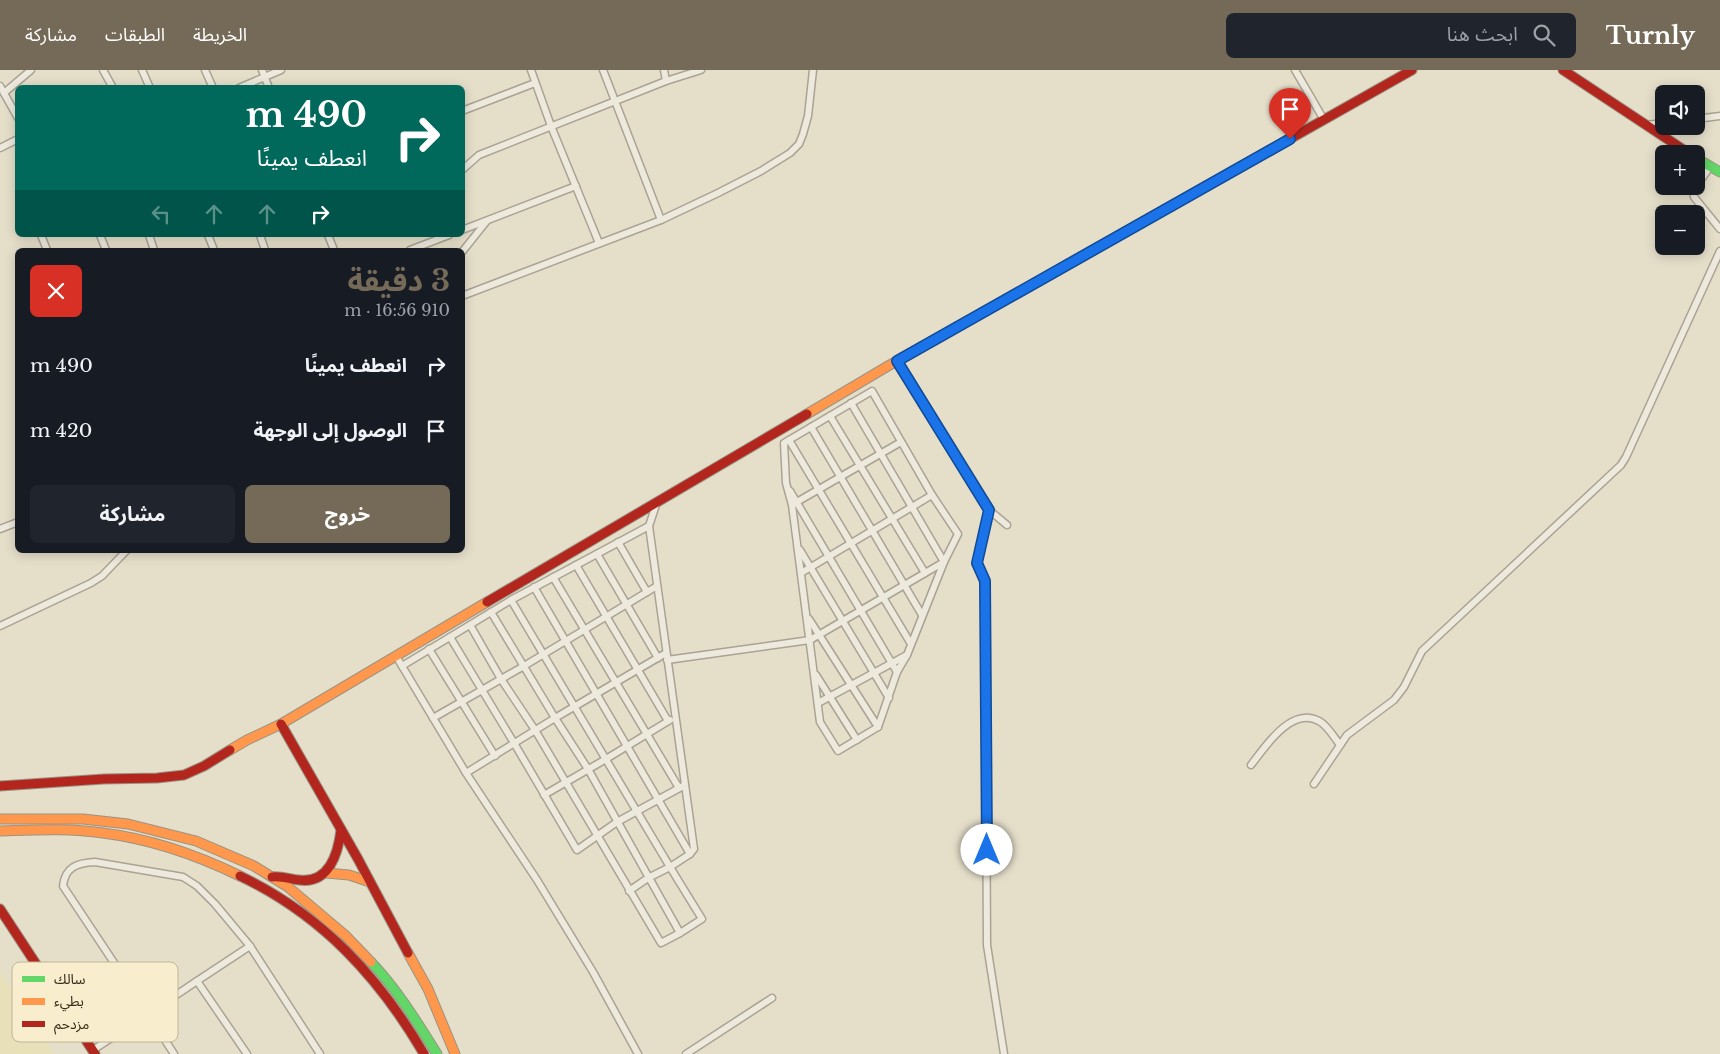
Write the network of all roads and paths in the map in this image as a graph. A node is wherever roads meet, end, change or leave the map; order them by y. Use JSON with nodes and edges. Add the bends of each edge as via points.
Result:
{"nodes":[{"id":1,"x":32,"y":70,"type":"edge"},
{"id":2,"x":103,"y":70,"type":"edge"},
{"id":3,"x":142,"y":70,"type":"edge"},
{"id":4,"x":205,"y":70,"type":"edge"},
{"id":5,"x":281,"y":70,"type":"edge"},
{"id":6,"x":530,"y":70,"type":"edge"},
{"id":7,"x":603,"y":70,"type":"edge"},
{"id":8,"x":664,"y":70,"type":"edge"},
{"id":9,"x":701,"y":70,"type":"edge"},
{"id":10,"x":813,"y":70,"type":"edge"},
{"id":11,"x":1295,"y":70,"type":"edge"},
{"id":12,"x":1412,"y":70,"type":"edge"},
{"id":13,"x":1568,"y":71,"type":"edge"},
{"id":14,"x":264,"y":73,"type":"edge"},
{"id":15,"x":666,"y":81,"type":"junction"},
{"id":16,"x":535,"y":83,"type":"junction"},
{"id":17,"x":16,"y":85,"type":"edge"},
{"id":18,"x":111,"y":85,"type":"edge"},
{"id":19,"x":149,"y":85,"type":"edge"},
{"id":20,"x":211,"y":85,"type":"edge"},
{"id":21,"x":244,"y":85,"type":"edge"},
{"id":22,"x":268,"y":85,"type":"edge"},
{"id":23,"x":0,"y":86,"type":"edge"},
{"id":24,"x":15,"y":86,"type":"edge"},
{"id":25,"x":5,"y":96,"type":"junction"},
{"id":26,"x":0,"y":102,"type":"edge"},
{"id":27,"x":616,"y":102,"type":"junction"},
{"id":28,"x":465,"y":111,"type":"edge"},
{"id":29,"x":15,"y":113,"type":"edge"},
{"id":30,"x":1720,"y":116,"type":"edge"},
{"id":31,"x":1705,"y":118,"type":"edge"},
{"id":32,"x":1324,"y":120,"type":"junction"},
{"id":33,"x":1655,"y":124,"type":"edge"},
{"id":34,"x":1646,"y":125,"type":"junction"},
{"id":35,"x":551,"y":126,"type":"junction"},
{"id":36,"x":15,"y":140,"type":"edge"},
{"id":37,"x":1676,"y":145,"type":"edge"},
{"id":38,"x":0,"y":148,"type":"edge"},
{"id":39,"x":1705,"y":164,"type":"edge"},
{"id":40,"x":1710,"y":167,"type":"junction"},
{"id":41,"x":465,"y":168,"type":"edge"},
{"id":42,"x":1720,"y":172,"type":"edge"},
{"id":43,"x":576,"y":186,"type":"junction"},
{"id":44,"x":488,"y":220,"type":"junction"},
{"id":45,"x":661,"y":220,"type":"junction"},
{"id":46,"x":465,"y":229,"type":"edge"},
{"id":47,"x":1720,"y":229,"type":"edge"},
{"id":48,"x":444,"y":237,"type":"edge"},
{"id":49,"x":599,"y":242,"type":"junction"},
{"id":50,"x":415,"y":248,"type":"edge"},
{"id":51,"x":465,"y":248,"type":"edge"},
{"id":52,"x":1720,"y":250,"type":"edge"},
{"id":53,"x":465,"y":295,"type":"edge"},
{"id":54,"x":897,"y":361,"type":"junction"},
{"id":55,"x":851,"y":403,"type":"junction"},
{"id":56,"x":830,"y":416,"type":"junction"},
{"id":57,"x":811,"y":427,"type":"junction"},
{"id":58,"x":789,"y":440,"type":"junction"},
{"id":59,"x":901,"y":442,"type":"junction"},
{"id":60,"x":880,"y":454,"type":"junction"},
{"id":61,"x":860,"y":466,"type":"junction"},
{"id":62,"x":840,"y":477,"type":"junction"},
{"id":63,"x":819,"y":490,"type":"junction"},
{"id":64,"x":932,"y":496,"type":"junction"},
{"id":65,"x":657,"y":502,"type":"junction"},
{"id":66,"x":794,"y":503,"type":"junction"},
{"id":67,"x":912,"y":507,"type":"junction"},
{"id":68,"x":989,"y":510,"type":"junction"},
{"id":69,"x":892,"y":519,"type":"junction"},
{"id":70,"x":15,"y":523,"type":"edge"},
{"id":71,"x":1007,"y":525,"type":"dead end"},
{"id":72,"x":648,"y":526,"type":"junction"},
{"id":73,"x":0,"y":529,"type":"edge"},
{"id":74,"x":872,"y":531,"type":"junction"},
{"id":75,"x":618,"y":542,"type":"junction"},
{"id":76,"x":851,"y":544,"type":"junction"},
{"id":77,"x":798,"y":547,"type":"junction"},
{"id":78,"x":124,"y":553,"type":"edge"},
{"id":79,"x":597,"y":554,"type":"junction"},
{"id":80,"x":829,"y":556,"type":"junction"},
{"id":81,"x":944,"y":562,"type":"junction"},
{"id":82,"x":576,"y":565,"type":"junction"},
{"id":83,"x":810,"y":568,"type":"junction"},
{"id":84,"x":801,"y":573,"type":"junction"},
{"id":85,"x":924,"y":573,"type":"junction"},
{"id":86,"x":553,"y":577,"type":"junction"},
{"id":87,"x":904,"y":585,"type":"junction"},
{"id":88,"x":657,"y":586,"type":"junction"},
{"id":89,"x":534,"y":587,"type":"junction"},
{"id":90,"x":647,"y":592,"type":"junction"},
{"id":91,"x":883,"y":597,"type":"junction"},
{"id":92,"x":510,"y":600,"type":"junction"},
{"id":93,"x":626,"y":604,"type":"junction"},
{"id":94,"x":860,"y":610,"type":"junction"},
{"id":95,"x":491,"y":612,"type":"junction"},
{"id":96,"x":807,"y":615,"type":"junction"},
{"id":97,"x":922,"y":615,"type":"junction"},
{"id":98,"x":607,"y":616,"type":"junction"},
{"id":99,"x":842,"y":621,"type":"junction"},
{"id":100,"x":470,"y":624,"type":"junction"},
{"id":101,"x":0,"y":626,"type":"edge"},
{"id":102,"x":585,"y":630,"type":"junction"},
{"id":103,"x":819,"y":634,"type":"junction"},
{"id":104,"x":450,"y":637,"type":"junction"},
{"id":105,"x":810,"y":640,"type":"junction"},
{"id":106,"x":565,"y":641,"type":"junction"},
{"id":107,"x":911,"y":644,"type":"junction"},
{"id":108,"x":429,"y":650,"type":"junction"},
{"id":109,"x":543,"y":655,"type":"junction"},
{"id":110,"x":906,"y":655,"type":"junction"},
{"id":111,"x":396,"y":656,"type":"junction"},
{"id":112,"x":667,"y":656,"type":"junction"},
{"id":113,"x":658,"y":658,"type":"junction"},
{"id":114,"x":892,"y":663,"type":"junction"},
{"id":115,"x":402,"y":666,"type":"junction"},
{"id":116,"x":524,"y":666,"type":"junction"},
{"id":117,"x":638,"y":670,"type":"junction"},
{"id":118,"x":814,"y":672,"type":"junction"},
{"id":119,"x":897,"y":672,"type":"junction"},
{"id":120,"x":874,"y":673,"type":"junction"},
{"id":121,"x":501,"y":679,"type":"junction"},
{"id":122,"x":616,"y":683,"type":"junction"},
{"id":123,"x":851,"y":685,"type":"junction"},
{"id":124,"x":482,"y":690,"type":"junction"},
{"id":125,"x":596,"y":694,"type":"junction"},
{"id":126,"x":830,"y":697,"type":"junction"},
{"id":127,"x":889,"y":698,"type":"junction"},
{"id":128,"x":461,"y":702,"type":"junction"},
{"id":129,"x":818,"y":704,"type":"junction"},
{"id":130,"x":574,"y":707,"type":"junction"},
{"id":131,"x":675,"y":716,"type":"junction"},
{"id":132,"x":433,"y":718,"type":"junction"},
{"id":133,"x":554,"y":718,"type":"junction"},
{"id":134,"x":668,"y":721,"type":"junction"},
{"id":135,"x":281,"y":724,"type":"junction"},
{"id":136,"x":878,"y":727,"type":"junction"},
{"id":137,"x":535,"y":730,"type":"junction"},
{"id":138,"x":647,"y":734,"type":"junction"},
{"id":139,"x":857,"y":740,"type":"junction"},
{"id":140,"x":514,"y":743,"type":"junction"},
{"id":141,"x":1340,"y":745,"type":"junction"},
{"id":142,"x":627,"y":746,"type":"junction"},
{"id":143,"x":495,"y":756,"type":"junction"},
{"id":144,"x":606,"y":759,"type":"junction"},
{"id":145,"x":1251,"y":765,"type":"dead end"},
{"id":146,"x":588,"y":769,"type":"junction"},
{"id":147,"x":466,"y":773,"type":"junction"},
{"id":148,"x":566,"y":782,"type":"junction"},
{"id":149,"x":1314,"y":784,"type":"dead end"},
{"id":150,"x":0,"y":786,"type":"edge"},
{"id":151,"x":682,"y":786,"type":"junction"},
{"id":152,"x":544,"y":795,"type":"junction"},
{"id":153,"x":658,"y":801,"type":"junction"},
{"id":154,"x":637,"y":812,"type":"junction"},
{"id":155,"x":0,"y":819,"type":"edge"},
{"id":156,"x":617,"y":822,"type":"junction"},
{"id":157,"x":340,"y":830,"type":"junction"},
{"id":158,"x":0,"y":831,"type":"edge"},
{"id":159,"x":598,"y":836,"type":"junction"},
{"id":160,"x":690,"y":854,"type":"junction"},
{"id":161,"x":670,"y":867,"type":"junction"},
{"id":162,"x":326,"y":873,"type":"junction"},
{"id":163,"x":272,"y":877,"type":"junction"},
{"id":164,"x":648,"y":878,"type":"junction"},
{"id":165,"x":370,"y":882,"type":"junction"},
{"id":166,"x":629,"y":891,"type":"junction"},
{"id":167,"x":0,"y":909,"type":"edge"},
{"id":168,"x":680,"y":933,"type":"junction"},
{"id":169,"x":250,"y":946,"type":"junction"},
{"id":170,"x":35,"y":962,"type":"edge"},
{"id":171,"x":113,"y":962,"type":"edge"},
{"id":172,"x":197,"y":981,"type":"junction"},
{"id":173,"x":178,"y":994,"type":"edge"},
{"id":174,"x":772,"y":998,"type":"dead end"},
{"id":175,"x":108,"y":1042,"type":"edge"},
{"id":176,"x":166,"y":1042,"type":"edge"},
{"id":177,"x":94,"y":1052,"type":"edge"},
{"id":178,"x":174,"y":1054,"type":"edge"},
{"id":179,"x":247,"y":1054,"type":"edge"},
{"id":180,"x":320,"y":1054,"type":"edge"},
{"id":181,"x":424,"y":1054,"type":"edge"},
{"id":182,"x":436,"y":1054,"type":"edge"},
{"id":183,"x":455,"y":1054,"type":"edge"},
{"id":184,"x":638,"y":1054,"type":"edge"},
{"id":185,"x":686,"y":1054,"type":"edge"},
{"id":186,"x":1004,"y":1054,"type":"edge"}],
"edges":[{"from":1,"to":17,"type":"street"},
{"from":2,"to":18,"type":"street"},
{"from":3,"to":19,"type":"street"},
{"from":4,"to":20,"type":"street"},
{"from":5,"to":14,"type":"street"},
{"from":6,"to":16,"type":"street"},
{"from":7,"to":27,"type":"street"},
{"from":8,"to":15,"type":"street"},
{"from":9,"to":15,"type":"street"},
{"from":10,"to":45,"type":"street","via":[[808,116],[803,134],[790,153]]},
{"from":11,"to":32,"type":"street"},
{"from":12,"to":32,"type":"main road"},
{"from":13,"to":34,"type":"main road"},
{"from":14,"to":21,"type":"street"},
{"from":14,"to":22,"type":"street"},
{"from":15,"to":27,"type":"street"},
{"from":16,"to":28,"type":"street"},
{"from":16,"to":35,"type":"street"},
{"from":23,"to":25,"type":"street"},
{"from":24,"to":25,"type":"street"},
{"from":25,"to":26,"type":"street"},
{"from":25,"to":29,"type":"street"},
{"from":27,"to":35,"type":"street"},
{"from":27,"to":45,"type":"street"},
{"from":30,"to":31,"type":"street"},
{"from":32,"to":54,"type":"main road"},
{"from":33,"to":34,"type":"street"},
{"from":34,"to":37,"type":"main road"},
{"from":35,"to":41,"type":"street","via":[[480,155]]},
{"from":35,"to":43,"type":"street"},
{"from":36,"to":38,"type":"street"},
{"from":39,"to":40,"type":"main road"},
{"from":40,"to":42,"type":"main road"},
{"from":40,"to":47,"type":"street","via":[[1693,191],[1694,197]]},
{"from":43,"to":44,"type":"street"},
{"from":43,"to":49,"type":"street"},
{"from":44,"to":46,"type":"street"},
{"from":44,"to":51,"type":"street"},
{"from":45,"to":49,"type":"street"},
{"from":48,"to":50,"type":"street"},
{"from":49,"to":53,"type":"street"},
{"from":52,"to":141,"type":"street","via":[[1626,457],[1430,642],[1394,700],[1347,735]]},
{"from":54,"to":65,"type":"main road"},
{"from":54,"to":68,"type":"street"},
{"from":55,"to":56,"type":"street"},
{"from":55,"to":59,"type":"street","via":[[872,391]]},
{"from":55,"to":60,"type":"street"},
{"from":56,"to":57,"type":"street"},
{"from":56,"to":61,"type":"street"},
{"from":57,"to":58,"type":"street"},
{"from":57,"to":62,"type":"street"},
{"from":58,"to":63,"type":"street"},
{"from":58,"to":66,"type":"street","via":[[784,443],[786,483]]},
{"from":59,"to":60,"type":"street"},
{"from":59,"to":64,"type":"street"},
{"from":60,"to":61,"type":"street"},
{"from":60,"to":67,"type":"street"},
{"from":61,"to":62,"type":"street"},
{"from":61,"to":69,"type":"street"},
{"from":62,"to":63,"type":"street"},
{"from":62,"to":74,"type":"street"},
{"from":63,"to":66,"type":"street"},
{"from":63,"to":76,"type":"street"},
{"from":64,"to":67,"type":"street"},
{"from":64,"to":81,"type":"street","via":[[958,534]]},
{"from":65,"to":72,"type":"street"},
{"from":65,"to":111,"type":"main road"},
{"from":66,"to":77,"type":"street"},
{"from":66,"to":80,"type":"street"},
{"from":67,"to":69,"type":"street"},
{"from":67,"to":81,"type":"street"},
{"from":68,"to":71,"type":"street"},
{"from":68,"to":186,"type":"street","via":[[977,563],[985,581],[987,945]]},
{"from":69,"to":74,"type":"street"},
{"from":69,"to":85,"type":"street"},
{"from":70,"to":73,"type":"street"},
{"from":72,"to":75,"type":"street"},
{"from":72,"to":88,"type":"street"},
{"from":74,"to":76,"type":"street"},
{"from":74,"to":87,"type":"street"},
{"from":75,"to":79,"type":"street"},
{"from":75,"to":90,"type":"street"},
{"from":76,"to":80,"type":"street"},
{"from":76,"to":91,"type":"street"},
{"from":77,"to":83,"type":"street"},
{"from":77,"to":84,"type":"street"},
{"from":78,"to":101,"type":"street","via":[[91,583]]},
{"from":79,"to":82,"type":"street"},
{"from":79,"to":93,"type":"street"},
{"from":80,"to":83,"type":"street"},
{"from":80,"to":94,"type":"street"},
{"from":81,"to":85,"type":"street"},
{"from":81,"to":97,"type":"street"},
{"from":82,"to":86,"type":"street"},
{"from":82,"to":98,"type":"street"},
{"from":83,"to":84,"type":"street"},
{"from":83,"to":99,"type":"street"},
{"from":84,"to":96,"type":"street"},
{"from":85,"to":87,"type":"street"},
{"from":86,"to":89,"type":"street"},
{"from":86,"to":102,"type":"street"},
{"from":87,"to":91,"type":"street"},
{"from":87,"to":97,"type":"street"},
{"from":88,"to":90,"type":"street"},
{"from":88,"to":112,"type":"street"},
{"from":89,"to":92,"type":"street"},
{"from":89,"to":106,"type":"street"},
{"from":90,"to":93,"type":"street"},
{"from":91,"to":94,"type":"street"},
{"from":91,"to":107,"type":"street"},
{"from":92,"to":95,"type":"street"},
{"from":92,"to":109,"type":"street"},
{"from":93,"to":98,"type":"street"},
{"from":93,"to":113,"type":"street"},
{"from":94,"to":99,"type":"street"},
{"from":94,"to":114,"type":"street"},
{"from":95,"to":100,"type":"street"},
{"from":95,"to":116,"type":"street"},
{"from":96,"to":103,"type":"street"},
{"from":96,"to":105,"type":"street"},
{"from":97,"to":107,"type":"street"},
{"from":98,"to":102,"type":"street"},
{"from":98,"to":117,"type":"street"},
{"from":99,"to":103,"type":"street"},
{"from":99,"to":120,"type":"street"},
{"from":100,"to":104,"type":"street"},
{"from":100,"to":121,"type":"street"},
{"from":102,"to":106,"type":"street"},
{"from":102,"to":122,"type":"street"},
{"from":103,"to":105,"type":"street"},
{"from":103,"to":123,"type":"street"},
{"from":104,"to":108,"type":"street"},
{"from":104,"to":124,"type":"street"},
{"from":105,"to":112,"type":"street"},
{"from":105,"to":118,"type":"street"},
{"from":106,"to":109,"type":"street"},
{"from":106,"to":125,"type":"street"},
{"from":107,"to":110,"type":"street"},
{"from":108,"to":115,"type":"street"},
{"from":108,"to":128,"type":"street"},
{"from":109,"to":116,"type":"street"},
{"from":109,"to":130,"type":"street"},
{"from":110,"to":114,"type":"street"},
{"from":110,"to":119,"type":"street"},
{"from":111,"to":115,"type":"street"},
{"from":111,"to":135,"type":"main road"},
{"from":112,"to":113,"type":"street"},
{"from":112,"to":131,"type":"street"},
{"from":113,"to":117,"type":"street"},
{"from":114,"to":119,"type":"street"},
{"from":114,"to":120,"type":"street"},
{"from":115,"to":132,"type":"street"},
{"from":116,"to":121,"type":"street"},
{"from":116,"to":133,"type":"street"},
{"from":117,"to":122,"type":"street"},
{"from":117,"to":134,"type":"street"},
{"from":118,"to":126,"type":"street"},
{"from":118,"to":129,"type":"street"},
{"from":119,"to":127,"type":"street"},
{"from":120,"to":123,"type":"street"},
{"from":120,"to":127,"type":"street"},
{"from":121,"to":124,"type":"street"},
{"from":121,"to":137,"type":"street"},
{"from":122,"to":125,"type":"street"},
{"from":122,"to":138,"type":"street"},
{"from":123,"to":126,"type":"street"},
{"from":123,"to":136,"type":"street"},
{"from":124,"to":128,"type":"street"},
{"from":124,"to":140,"type":"street"},
{"from":125,"to":130,"type":"street"},
{"from":125,"to":142,"type":"street"},
{"from":126,"to":129,"type":"street"},
{"from":126,"to":139,"type":"street"},
{"from":127,"to":136,"type":"street"},
{"from":128,"to":132,"type":"street"},
{"from":128,"to":143,"type":"street"},
{"from":129,"to":139,"type":"street","via":[[820,722],[838,751]]},
{"from":130,"to":133,"type":"street"},
{"from":130,"to":144,"type":"street"},
{"from":131,"to":134,"type":"street"},
{"from":131,"to":151,"type":"street"},
{"from":132,"to":147,"type":"street"},
{"from":133,"to":137,"type":"street"},
{"from":133,"to":146,"type":"street"},
{"from":134,"to":138,"type":"street"},
{"from":135,"to":150,"type":"main road","via":[[184,775]]},
{"from":135,"to":157,"type":"main road"},
{"from":136,"to":139,"type":"street"},
{"from":137,"to":140,"type":"street"},
{"from":137,"to":148,"type":"street"},
{"from":138,"to":142,"type":"street"},
{"from":138,"to":151,"type":"street"},
{"from":140,"to":143,"type":"street"},
{"from":140,"to":152,"type":"street"},
{"from":141,"to":145,"type":"street","via":[[1318,720],[1301,719],[1277,733]]},
{"from":141,"to":149,"type":"street"},
{"from":142,"to":144,"type":"street"},
{"from":142,"to":153,"type":"street"},
{"from":143,"to":147,"type":"street"},
{"from":144,"to":146,"type":"street"},
{"from":144,"to":154,"type":"street"},
{"from":146,"to":148,"type":"street"},
{"from":146,"to":156,"type":"street"},
{"from":147,"to":184,"type":"street","via":[[537,880]]},
{"from":148,"to":152,"type":"street"},
{"from":148,"to":159,"type":"street"},
{"from":151,"to":153,"type":"street"},
{"from":151,"to":160,"type":"street","via":[[694,849]]},
{"from":152,"to":159,"type":"street","via":[[576,850]]},
{"from":153,"to":154,"type":"street"},
{"from":153,"to":160,"type":"street"},
{"from":154,"to":156,"type":"street"},
{"from":154,"to":161,"type":"street"},
{"from":155,"to":163,"type":"main road","via":[[83,819],[146,828],[196,841]]},
{"from":156,"to":159,"type":"street"},
{"from":156,"to":164,"type":"street"},
{"from":157,"to":162,"type":"main road","via":[[335,856]]},
{"from":157,"to":165,"type":"main road"},
{"from":158,"to":181,"type":"main road","via":[[57,830],[116,835],[192,855],[259,885],[302,912],[363,967]]},
{"from":159,"to":166,"type":"street"},
{"from":160,"to":161,"type":"street"},
{"from":161,"to":164,"type":"street"},
{"from":161,"to":168,"type":"street","via":[[702,919]]},
{"from":162,"to":163,"type":"main road","via":[[305,881]]},
{"from":162,"to":165,"type":"main road","via":[[349,875]]},
{"from":163,"to":182,"type":"main road","via":[[346,936],[383,974]]},
{"from":164,"to":166,"type":"street"},
{"from":164,"to":168,"type":"street"},
{"from":165,"to":183,"type":"main road","via":[[428,989]]},
{"from":166,"to":168,"type":"street","via":[[661,944]]},
{"from":167,"to":170,"type":"main road"},
{"from":169,"to":171,"type":"street","via":[[215,904],[197,886],[183,878],[95,862],[82,863],[64,876],[63,886]]},
{"from":169,"to":172,"type":"street"},
{"from":169,"to":180,"type":"street"},
{"from":172,"to":173,"type":"street"},
{"from":172,"to":179,"type":"street"},
{"from":174,"to":185,"type":"street"},
{"from":175,"to":177,"type":"street"},
{"from":176,"to":178,"type":"street"}]}
